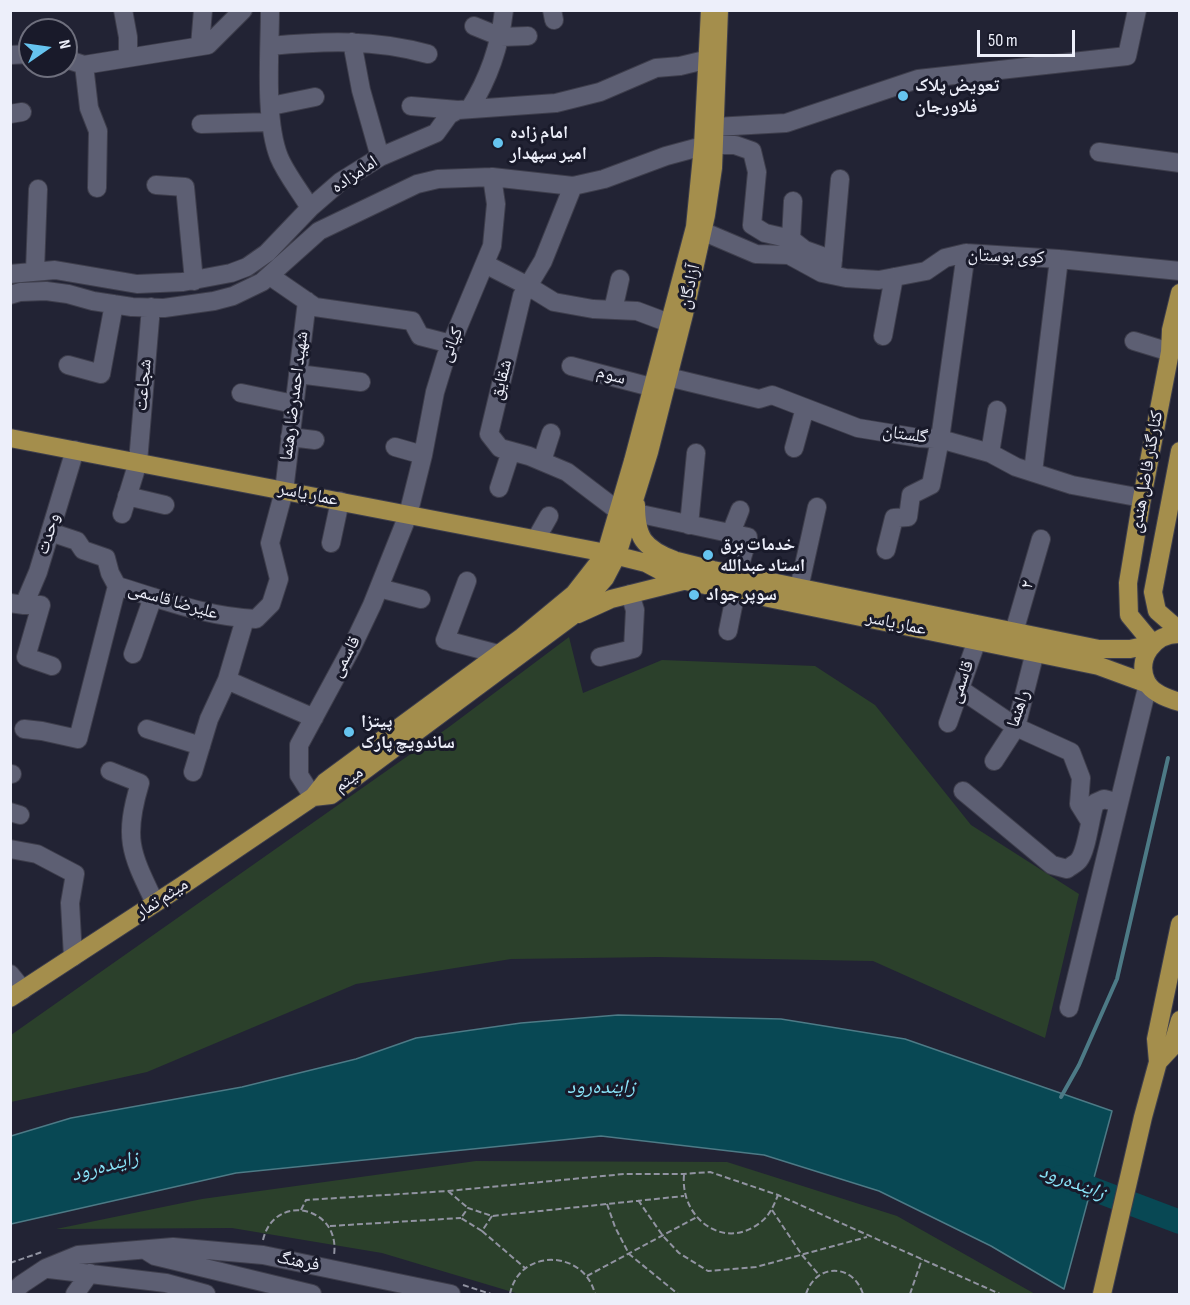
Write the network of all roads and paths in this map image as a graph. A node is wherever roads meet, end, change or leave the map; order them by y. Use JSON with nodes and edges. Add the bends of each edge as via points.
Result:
{"nodes":[{"id":1,"x":123,"y":10,"type":"edge"},
{"id":2,"x":203,"y":10,"type":"edge"},
{"id":3,"x":243,"y":10,"type":"edge"},
{"id":4,"x":270,"y":10,"type":"edge"},
{"id":5,"x":504,"y":10,"type":"edge"},
{"id":6,"x":710,"y":10,"type":"edge"},
{"id":7,"x":719,"y":10,"type":"edge"},
{"id":8,"x":1137,"y":10,"type":"edge"},
{"id":9,"x":474,"y":26,"type":"dead end"},
{"id":10,"x":528,"y":36,"type":"dead end"},
{"id":11,"x":501,"y":37,"type":"junction"},
{"id":12,"x":352,"y":42,"type":"junction"},
{"id":13,"x":200,"y":46,"type":"junction"},
{"id":14,"x":270,"y":46,"type":"junction"},
{"id":15,"x":428,"y":54,"type":"dead end"},
{"id":16,"x":128,"y":58,"type":"junction"},
{"id":17,"x":709,"y":59,"type":"junction"},
{"id":18,"x":78,"y":64,"type":"edge"},
{"id":19,"x":84,"y":66,"type":"junction"},
{"id":20,"x":315,"y":97,"type":"dead end"},
{"id":21,"x":411,"y":106,"type":"dead end"},
{"id":22,"x":464,"y":109,"type":"junction"},
{"id":23,"x":271,"y":114,"type":"junction"},
{"id":24,"x":201,"y":124,"type":"dead end"},
{"id":25,"x":711,"y":139,"type":"junction"},
{"id":26,"x":1099,"y":152,"type":"dead end"},
{"id":27,"x":380,"y":157,"type":"junction"},
{"id":28,"x":1179,"y":163,"type":"edge"},
{"id":29,"x":492,"y":177,"type":"junction"},
{"id":30,"x":840,"y":179,"type":"dead end"},
{"id":31,"x":156,"y":185,"type":"dead end"},
{"id":32,"x":573,"y":186,"type":"junction"},
{"id":33,"x":97,"y":188,"type":"dead end"},
{"id":34,"x":38,"y":189,"type":"dead end"},
{"id":35,"x":793,"y":201,"type":"dead end"},
{"id":36,"x":310,"y":208,"type":"junction"},
{"id":37,"x":702,"y":231,"type":"junction"},
{"id":38,"x":791,"y":239,"type":"junction"},
{"id":39,"x":966,"y":253,"type":"junction"},
{"id":40,"x":1059,"y":259,"type":"junction"},
{"id":41,"x":485,"y":264,"type":"junction"},
{"id":42,"x":832,"y":267,"type":"junction"},
{"id":43,"x":35,"y":271,"type":"junction"},
{"id":44,"x":1179,"y":271,"type":"edge"},
{"id":45,"x":10,"y":274,"type":"edge"},
{"id":46,"x":270,"y":276,"type":"junction"},
{"id":47,"x":894,"y":278,"type":"junction"},
{"id":48,"x":620,"y":279,"type":"dead end"},
{"id":49,"x":194,"y":281,"type":"junction"},
{"id":50,"x":528,"y":286,"type":"junction"},
{"id":51,"x":1179,"y":293,"type":"edge"},
{"id":52,"x":10,"y":295,"type":"edge"},
{"id":53,"x":307,"y":301,"type":"junction"},
{"id":54,"x":114,"y":304,"type":"junction"},
{"id":55,"x":151,"y":307,"type":"junction"},
{"id":56,"x":613,"y":310,"type":"junction"},
{"id":57,"x":669,"y":323,"type":"junction"},
{"id":58,"x":883,"y":336,"type":"dead end"},
{"id":59,"x":1134,"y":341,"type":"dead end"},
{"id":60,"x":451,"y":344,"type":"junction"},
{"id":61,"x":1170,"y":352,"type":"junction"},
{"id":62,"x":68,"y":365,"type":"dead end"},
{"id":63,"x":571,"y":366,"type":"dead end"},
{"id":64,"x":298,"y":374,"type":"junction"},
{"id":65,"x":668,"y":377,"type":"junction"},
{"id":66,"x":361,"y":382,"type":"dead end"},
{"id":67,"x":651,"y":387,"type":"junction"},
{"id":68,"x":240,"y":393,"type":"dead end"},
{"id":69,"x":294,"y":404,"type":"junction"},
{"id":70,"x":805,"y":408,"type":"junction"},
{"id":71,"x":997,"y":410,"type":"dead end"},
{"id":72,"x":551,"y":433,"type":"dead end"},
{"id":73,"x":290,"y":437,"type":"junction"},
{"id":74,"x":10,"y":438,"type":"edge"},
{"id":75,"x":940,"y":439,"type":"junction"},
{"id":76,"x":315,"y":440,"type":"dead end"},
{"id":77,"x":395,"y":447,"type":"dead end"},
{"id":78,"x":794,"y":448,"type":"dead end"},
{"id":79,"x":75,"y":450,"type":"junction"},
{"id":80,"x":511,"y":451,"type":"junction"},
{"id":81,"x":1179,"y":451,"type":"edge"},
{"id":82,"x":696,"y":453,"type":"dead end"},
{"id":83,"x":990,"y":453,"type":"junction"},
{"id":84,"x":423,"y":455,"type":"junction"},
{"id":85,"x":542,"y":461,"type":"junction"},
{"id":86,"x":138,"y":462,"type":"junction"},
{"id":87,"x":1033,"y":472,"type":"junction"},
{"id":88,"x":499,"y":488,"type":"dead end"},
{"id":89,"x":284,"y":490,"type":"junction"},
{"id":90,"x":636,"y":491,"type":"junction"},
{"id":91,"x":127,"y":496,"type":"junction"},
{"id":92,"x":1142,"y":498,"type":"junction"},
{"id":93,"x":340,"y":501,"type":"junction"},
{"id":94,"x":165,"y":505,"type":"dead end"},
{"id":95,"x":817,"y":507,"type":"dead end"},
{"id":96,"x":617,"y":510,"type":"junction"},
{"id":97,"x":741,"y":510,"type":"dead end"},
{"id":98,"x":636,"y":513,"type":"junction"},
{"id":99,"x":122,"y":514,"type":"dead end"},
{"id":100,"x":408,"y":514,"type":"junction"},
{"id":101,"x":549,"y":516,"type":"dead end"},
{"id":102,"x":689,"y":525,"type":"junction"},
{"id":103,"x":50,"y":532,"type":"junction"},
{"id":104,"x":731,"y":533,"type":"junction"},
{"id":105,"x":536,"y":539,"type":"junction"},
{"id":106,"x":1041,"y":539,"type":"dead end"},
{"id":107,"x":331,"y":543,"type":"dead end"},
{"id":108,"x":886,"y":550,"type":"dead end"},
{"id":109,"x":611,"y":554,"type":"junction"},
{"id":110,"x":677,"y":561,"type":"junction"},
{"id":111,"x":646,"y":563,"type":"junction"},
{"id":112,"x":683,"y":580,"type":"junction"},
{"id":113,"x":467,"y":581,"type":"dead end"},
{"id":114,"x":737,"y":583,"type":"junction"},
{"id":115,"x":117,"y":586,"type":"junction"},
{"id":116,"x":378,"y":588,"type":"junction"},
{"id":117,"x":799,"y":588,"type":"junction"},
{"id":118,"x":630,"y":594,"type":"junction"},
{"id":119,"x":153,"y":597,"type":"junction"},
{"id":120,"x":421,"y":599,"type":"dead end"},
{"id":121,"x":17,"y":604,"type":"edge"},
{"id":122,"x":571,"y":617,"type":"junction"},
{"id":123,"x":245,"y":619,"type":"junction"},
{"id":124,"x":728,"y":631,"type":"dead end"},
{"id":125,"x":1014,"y":632,"type":"junction"},
{"id":126,"x":1179,"y":632,"type":"edge"},
{"id":127,"x":977,"y":640,"type":"junction"},
{"id":128,"x":1153,"y":644,"type":"junction"},
{"id":129,"x":1035,"y":652,"type":"junction"},
{"id":130,"x":133,"y":654,"type":"dead end"},
{"id":131,"x":498,"y":654,"type":"junction"},
{"id":132,"x":600,"y":657,"type":"dead end"},
{"id":133,"x":52,"y":666,"type":"dead end"},
{"id":134,"x":227,"y":680,"type":"junction"},
{"id":135,"x":1148,"y":684,"type":"junction"},
{"id":136,"x":960,"y":689,"type":"junction"},
{"id":137,"x":1179,"y":702,"type":"edge"},
{"id":138,"x":314,"y":718,"type":"junction"},
{"id":139,"x":948,"y":723,"type":"dead end"},
{"id":140,"x":1016,"y":727,"type":"junction"},
{"id":141,"x":24,"y":729,"type":"dead end"},
{"id":142,"x":147,"y":729,"type":"dead end"},
{"id":143,"x":201,"y":746,"type":"junction"},
{"id":144,"x":994,"y":761,"type":"dead end"},
{"id":145,"x":110,"y":771,"type":"dead end"},
{"id":146,"x":193,"y":772,"type":"dead end"},
{"id":147,"x":963,"y":791,"type":"dead end"},
{"id":148,"x":313,"y":797,"type":"junction"},
{"id":149,"x":1119,"y":803,"type":"junction"},
{"id":150,"x":1089,"y":820,"type":"junction"},
{"id":151,"x":10,"y":849,"type":"edge"},
{"id":152,"x":155,"y":903,"type":"junction"},
{"id":153,"x":1179,"y":924,"type":"edge"},
{"id":154,"x":73,"y":957,"type":"junction"},
{"id":155,"x":10,"y":974,"type":"edge"},
{"id":156,"x":17,"y":994,"type":"edge"},
{"id":157,"x":1069,"y":1008,"type":"dead end"},
{"id":158,"x":1179,"y":1020,"type":"edge"},
{"id":159,"x":1158,"y":1062,"type":"junction"},
{"id":160,"x":684,"y":1174,"type":"junction"},
{"id":161,"x":448,"y":1191,"type":"junction"},
{"id":162,"x":778,"y":1195,"type":"junction"},
{"id":163,"x":684,"y":1196,"type":"junction"},
{"id":164,"x":638,"y":1200,"type":"junction"},
{"id":165,"x":607,"y":1204,"type":"junction"},
{"id":166,"x":468,"y":1208,"type":"junction"},
{"id":167,"x":301,"y":1210,"type":"junction"},
{"id":168,"x":772,"y":1210,"type":"junction"},
{"id":169,"x":492,"y":1216,"type":"junction"},
{"id":170,"x":697,"y":1217,"type":"junction"},
{"id":171,"x":461,"y":1218,"type":"junction"},
{"id":172,"x":329,"y":1226,"type":"junction"},
{"id":173,"x":482,"y":1231,"type":"junction"},
{"id":174,"x":663,"y":1236,"type":"junction"},
{"id":175,"x":868,"y":1236,"type":"junction"},
{"id":176,"x":142,"y":1248,"type":"junction"},
{"id":177,"x":628,"y":1254,"type":"junction"},
{"id":178,"x":263,"y":1255,"type":"junction"},
{"id":179,"x":802,"y":1256,"type":"junction"},
{"id":180,"x":922,"y":1259,"type":"junction"},
{"id":181,"x":168,"y":1260,"type":"junction"},
{"id":182,"x":46,"y":1268,"type":"junction"},
{"id":183,"x":329,"y":1268,"type":"junction"},
{"id":184,"x":525,"y":1268,"type":"junction"},
{"id":185,"x":90,"y":1273,"type":"junction"},
{"id":186,"x":819,"y":1275,"type":"junction"},
{"id":187,"x":587,"y":1276,"type":"junction"},
{"id":188,"x":165,"y":1289,"type":"edge"},
{"id":189,"x":10,"y":1294,"type":"edge"},
{"id":190,"x":75,"y":1294,"type":"edge"},
{"id":191,"x":206,"y":1294,"type":"edge"},
{"id":192,"x":312,"y":1294,"type":"edge"},
{"id":193,"x":451,"y":1294,"type":"edge"},
{"id":194,"x":510,"y":1294,"type":"edge"},
{"id":195,"x":595,"y":1294,"type":"edge"},
{"id":196,"x":678,"y":1294,"type":"edge"},
{"id":197,"x":806,"y":1294,"type":"edge"},
{"id":198,"x":863,"y":1294,"type":"edge"},
{"id":199,"x":910,"y":1294,"type":"edge"},
{"id":200,"x":1000,"y":1294,"type":"edge"},
{"id":201,"x":1102,"y":1294,"type":"edge"}],
"edges":[{"from":1,"to":16,"type":"street"},
{"from":2,"to":13,"type":"street"},
{"from":3,"to":13,"type":"street","via":[[208,45]]},
{"from":4,"to":14,"type":"street"},
{"from":5,"to":11,"type":"street","name":"امامزاده"},
{"from":6,"to":17,"type":"main road","name":"آزادگان"},
{"from":7,"to":25,"type":"main road","name":"آزادگان"},
{"from":8,"to":25,"type":"street","via":[[1126,56],[918,79],[786,123]]},
{"from":9,"to":11,"type":"street"},
{"from":10,"to":11,"type":"street"},
{"from":11,"to":22,"type":"street","name":"امامزاده","via":[[478,95]]},
{"from":12,"to":14,"type":"street"},
{"from":12,"to":15,"type":"street"},
{"from":12,"to":27,"type":"street"},
{"from":13,"to":16,"type":"street"},
{"from":14,"to":23,"type":"street"},
{"from":16,"to":19,"type":"street"},
{"from":17,"to":22,"type":"street","via":[[656,68],[600,92],[563,102]]},
{"from":17,"to":25,"type":"main road","name":"آزادگان"},
{"from":18,"to":19,"type":"street"},
{"from":19,"to":33,"type":"street","via":[[89,108],[98,131]]},
{"from":20,"to":23,"type":"street"},
{"from":21,"to":22,"type":"street"},
{"from":22,"to":27,"type":"street","name":"امامزاده","via":[[449,115],[436,133]]},
{"from":23,"to":24,"type":"street"},
{"from":23,"to":36,"type":"street","via":[[280,159]]},
{"from":25,"to":32,"type":"street","name":"امامزاده","via":[[603,179]]},
{"from":25,"to":37,"type":"main road","name":"آزادگان","via":[[713,168]]},
{"from":25,"to":38,"type":"street","via":[[752,151],[757,172],[752,225],[765,233]]},
{"from":25,"to":57,"type":"main road","name":"آزادگان","via":[[695,227]]},
{"from":26,"to":28,"type":"street"},
{"from":27,"to":36,"type":"street","name":"امامزاده","via":[[340,182]]},
{"from":29,"to":32,"type":"street","name":"امامزاده"},
{"from":29,"to":41,"type":"street","name":"کیانی","via":[[496,204],[492,246]]},
{"from":29,"to":46,"type":"street","name":"امامزاده","via":[[438,179],[417,184],[319,231]]},
{"from":30,"to":42,"type":"street"},
{"from":31,"to":49,"type":"street","via":[[185,187]]},
{"from":32,"to":50,"type":"street","name":"شقایق","via":[[543,261]]},
{"from":34,"to":43,"type":"street"},
{"from":35,"to":38,"type":"street"},
{"from":36,"to":49,"type":"street","name":"امامزاده","via":[[277,244],[247,267]]},
{"from":37,"to":42,"type":"street","name":"کوی بوستان","via":[[756,254],[789,255],[822,273]]},
{"from":37,"to":65,"type":"main road","name":"آزادگان"},
{"from":38,"to":42,"type":"street"},
{"from":39,"to":40,"type":"street","name":"کوی بوستان"},
{"from":39,"to":47,"type":"street","name":"کوی بوستان","via":[[945,258],[926,272]]},
{"from":39,"to":75,"type":"street"},
{"from":40,"to":44,"type":"street","name":"کوی بوستان"},
{"from":40,"to":87,"type":"street"},
{"from":41,"to":50,"type":"street"},
{"from":41,"to":60,"type":"street","name":"کیانی"},
{"from":42,"to":47,"type":"street","name":"کوی بوستان","via":[[846,278]]},
{"from":43,"to":45,"type":"street","name":"امامزاده"},
{"from":43,"to":49,"type":"street","name":"امامزاده","via":[[55,270],[137,284]]},
{"from":46,"to":53,"type":"street"},
{"from":46,"to":55,"type":"street","name":"امامزاده","via":[[233,296],[214,301]]},
{"from":47,"to":58,"type":"street"},
{"from":48,"to":56,"type":"street"},
{"from":50,"to":56,"type":"street","via":[[554,302]]},
{"from":50,"to":80,"type":"street","name":"شقایق","via":[[489,434],[500,448]]},
{"from":51,"to":61,"type":"main road","name":"کنارگذر فاضل هندی"},
{"from":52,"to":54,"type":"street","name":"امامزاده","via":[[46,291]]},
{"from":53,"to":60,"type":"street","via":[[315,307],[416,314],[420,336]]},
{"from":53,"to":64,"type":"street","name":"شهید احمدرضا رهنما"},
{"from":54,"to":55,"type":"street","name":"امامزاده"},
{"from":54,"to":62,"type":"street","via":[[101,374]]},
{"from":55,"to":86,"type":"street","name":"شجاعت"},
{"from":56,"to":57,"type":"street","via":[[637,311]]},
{"from":57,"to":67,"type":"main road","name":"آزادگان"},
{"from":59,"to":61,"type":"street"},
{"from":60,"to":84,"type":"street","name":"کیانی","via":[[435,392]]},
{"from":61,"to":92,"type":"main road","name":"کنارگذر فاضل هندی"},
{"from":63,"to":67,"type":"street","name":"سوم"},
{"from":64,"to":66,"type":"street"},
{"from":64,"to":69,"type":"street","name":"شهید احمدرضا رهنما"},
{"from":65,"to":70,"type":"street","name":"گلستان","via":[[759,399],[772,395]]},
{"from":65,"to":90,"type":"main road","name":"آزادگان"},
{"from":67,"to":96,"type":"main road","name":"آزادگان"},
{"from":68,"to":69,"type":"street"},
{"from":69,"to":73,"type":"street","name":"شهید احمدرضا رهنما"},
{"from":70,"to":75,"type":"street","name":"گلستان","via":[[858,428]]},
{"from":70,"to":78,"type":"street"},
{"from":71,"to":83,"type":"street"},
{"from":72,"to":85,"type":"street"},
{"from":73,"to":76,"type":"street"},
{"from":73,"to":89,"type":"street","name":"شهید احمدرضا رهنما"},
{"from":74,"to":79,"type":"main road","name":"عمار یاسر"},
{"from":75,"to":83,"type":"street","name":"گلستان"},
{"from":75,"to":108,"type":"street","via":[[932,485],[911,495],[908,517],[894,518]]},
{"from":77,"to":84,"type":"street"},
{"from":79,"to":86,"type":"main road","name":"عمار یاسر"},
{"from":79,"to":103,"type":"street","name":"وحدت"},
{"from":80,"to":85,"type":"street","name":"شقایق"},
{"from":80,"to":88,"type":"street"},
{"from":81,"to":126,"type":"main road","via":[[1153,592],[1157,611]]},
{"from":82,"to":102,"type":"street"},
{"from":83,"to":87,"type":"street","name":"گلستان"},
{"from":84,"to":100,"type":"street","name":"کیانی"},
{"from":85,"to":96,"type":"street","name":"شقایق","via":[[567,471]]},
{"from":86,"to":89,"type":"main road","name":"عمار یاسر"},
{"from":86,"to":91,"type":"street","name":"شجاعت"},
{"from":87,"to":92,"type":"street","name":"گلستان","via":[[1072,485]]},
{"from":89,"to":93,"type":"main road","name":"عمار یاسر"},
{"from":89,"to":123,"type":"street","via":[[270,543],[279,579],[271,604],[256,619]]},
{"from":90,"to":98,"type":"main road"},
{"from":90,"to":109,"type":"main road","name":"آزادگان"},
{"from":91,"to":94,"type":"street"},
{"from":91,"to":99,"type":"street","name":"شجاعت"},
{"from":92,"to":128,"type":"main road","name":"کنارگذر فاضل هندی","via":[[1128,583],[1129,615]]},
{"from":93,"to":100,"type":"main road","name":"عمار یاسر"},
{"from":93,"to":107,"type":"street"},
{"from":95,"to":117,"type":"street"},
{"from":96,"to":109,"type":"main road","name":"آزادگان"},
{"from":97,"to":104,"type":"street"},
{"from":98,"to":102,"type":"street"},
{"from":98,"to":110,"type":"main road","via":[[641,539],[650,549]]},
{"from":100,"to":105,"type":"main road","name":"عمار یاسر"},
{"from":100,"to":116,"type":"street","name":"قاسمی"},
{"from":101,"to":105,"type":"street"},
{"from":102,"to":104,"type":"street"},
{"from":103,"to":115,"type":"street","name":"علیرضا قاسمی","via":[[77,541],[83,550],[106,558]]},
{"from":103,"to":121,"type":"street","name":"وحدت","via":[[38,572]]},
{"from":104,"to":114,"type":"street","via":[[748,537]]},
{"from":105,"to":109,"type":"main road","name":"عمار یاسر"},
{"from":106,"to":125,"type":"street","name":"۲"},
{"from":109,"to":111,"type":"main road","name":"عمار یاسر"},
{"from":109,"to":122,"type":"main road","name":"میثم","via":[[611,568]]},
{"from":109,"to":131,"type":"main road","name":"میثم","via":[[574,594]]},
{"from":110,"to":111,"type":"main road","name":"عمار یاسر"},
{"from":110,"to":114,"type":"main road","name":"عمار یاسر"},
{"from":111,"to":112,"type":"main road","name":"عمار یاسر"},
{"from":112,"to":114,"type":"main road","name":"عمار یاسر"},
{"from":112,"to":118,"type":"main road"},
{"from":113,"to":131,"type":"street","via":[[445,640]]},
{"from":114,"to":117,"type":"main road","name":"عمار یاسر"},
{"from":114,"to":124,"type":"street"},
{"from":114,"to":127,"type":"main road","name":"عمار یاسر"},
{"from":115,"to":119,"type":"street","name":"علیرضا قاسمی"},
{"from":115,"to":141,"type":"street","via":[[78,739]]},
{"from":116,"to":120,"type":"street"},
{"from":116,"to":138,"type":"street","name":"قاسمی"},
{"from":117,"to":125,"type":"main road","name":"عمار یاسر"},
{"from":118,"to":122,"type":"main road"},
{"from":118,"to":132,"type":"street","via":[[635,610],[633,649]]},
{"from":119,"to":123,"type":"street","name":"علیرضا قاسمی","via":[[197,611]]},
{"from":119,"to":130,"type":"street"},
{"from":121,"to":133,"type":"street","via":[[41,605],[26,657]]},
{"from":122,"to":148,"type":"main road","name":"میثم","via":[[332,795]]},
{"from":123,"to":134,"type":"street"},
{"from":125,"to":128,"type":"main road","name":"عمار یاسر","via":[[1099,649]]},
{"from":126,"to":128,"type":"main road","name":"عمار یاسر"},
{"from":127,"to":129,"type":"main road","name":"عمار یاسر"},
{"from":127,"to":136,"type":"street","name":"قاسمی"},
{"from":128,"to":135,"type":"main road","via":[[1144,657]]},
{"from":129,"to":135,"type":"main road","name":"عمار یاسر","via":[[1099,666]]},
{"from":129,"to":140,"type":"street","name":"راهنما"},
{"from":131,"to":148,"type":"main road","name":"میثم","via":[[325,782]]},
{"from":134,"to":138,"type":"street"},
{"from":134,"to":143,"type":"street"},
{"from":135,"to":137,"type":"main road","name":"عمار یاسر"},
{"from":135,"to":149,"type":"street"},
{"from":136,"to":139,"type":"street","name":"قاسمی"},
{"from":136,"to":140,"type":"street"},
{"from":138,"to":148,"type":"street","name":"قاسمی","via":[[299,745],[299,775]]},
{"from":140,"to":144,"type":"street","name":"راهنما"},
{"from":140,"to":150,"type":"street","via":[[1071,752],[1081,777],[1079,804]]},
{"from":142,"to":143,"type":"street"},
{"from":143,"to":146,"type":"street"},
{"from":145,"to":152,"type":"street","via":[[140,783],[129,834],[136,863]]},
{"from":147,"to":150,"type":"street","via":[[1052,865],[1067,869],[1079,860],[1085,847]]},
{"from":148,"to":152,"type":"main road","name":"میثم تمار"},
{"from":149,"to":150,"type":"street","via":[[1104,799],[1095,803]]},
{"from":149,"to":157,"type":"street"},
{"from":151,"to":154,"type":"street","via":[[37,854],[75,874],[70,903]]},
{"from":152,"to":154,"type":"main road","name":"میثم تمار"},
{"from":153,"to":159,"type":"main road","via":[[1156,1039]]},
{"from":154,"to":156,"type":"main road","name":"میثم تمار"},
{"from":155,"to":156,"type":"street"},
{"from":158,"to":159,"type":"main road","via":[[1172,1047]]},
{"from":159,"to":201,"type":"main road"},
{"from":160,"to":161,"type":"path","via":[[624,1174]]},
{"from":160,"to":162,"type":"path","via":[[710,1172]]},
{"from":160,"to":163,"type":"path"},
{"from":161,"to":166,"type":"path"},
{"from":161,"to":167,"type":"path","via":[[306,1200]]},
{"from":162,"to":168,"type":"path"},
{"from":162,"to":175,"type":"path"},
{"from":163,"to":164,"type":"path"},
{"from":163,"to":170,"type":"path"},
{"from":164,"to":165,"type":"path"},
{"from":164,"to":174,"type":"path"},
{"from":165,"to":169,"type":"path"},
{"from":165,"to":177,"type":"path"},
{"from":166,"to":169,"type":"path"},
{"from":166,"to":171,"type":"path"},
{"from":167,"to":172,"type":"path","via":[[312,1212]]},
{"from":167,"to":178,"type":"path","via":[[279,1215],[270,1223],[264,1233]]},
{"from":168,"to":170,"type":"path","via":[[761,1222],[732,1233],[716,1230]]},
{"from":168,"to":179,"type":"path"},
{"from":169,"to":173,"type":"path"},
{"from":170,"to":174,"type":"path"},
{"from":171,"to":172,"type":"path"},
{"from":171,"to":173,"type":"path"},
{"from":172,"to":183,"type":"path","via":[[335,1244]]},
{"from":173,"to":184,"type":"path"},
{"from":174,"to":177,"type":"path"},
{"from":174,"to":179,"type":"path","via":[[679,1253],[708,1271],[756,1267]]},
{"from":175,"to":179,"type":"path"},
{"from":175,"to":180,"type":"path"},
{"from":176,"to":178,"type":"street","name":"فرهنگ"},
{"from":176,"to":181,"type":"street","name":"فرهنگ"},
{"from":176,"to":182,"type":"street","name":"فرهنگ","via":[[78,1255]]},
{"from":177,"to":187,"type":"path"},
{"from":177,"to":196,"type":"path"},
{"from":178,"to":183,"type":"street","name":"فرهنگ"},
{"from":179,"to":186,"type":"path"},
{"from":180,"to":199,"type":"path"},
{"from":180,"to":200,"type":"path"},
{"from":181,"to":188,"type":"street"},
{"from":181,"to":192,"type":"street","name":"فرهنگ"},
{"from":182,"to":185,"type":"street"},
{"from":182,"to":189,"type":"street","name":"فرهنگ"},
{"from":183,"to":193,"type":"street","name":"فرهنگ"},
{"from":184,"to":187,"type":"path","via":[[551,1259],[571,1264]]},
{"from":184,"to":194,"type":"path"},
{"from":185,"to":188,"type":"street"},
{"from":185,"to":190,"type":"street"},
{"from":186,"to":197,"type":"path"},
{"from":186,"to":198,"type":"path","via":[[846,1273],[859,1284]]},
{"from":187,"to":195,"type":"path"},
{"from":188,"to":191,"type":"street"}]}
